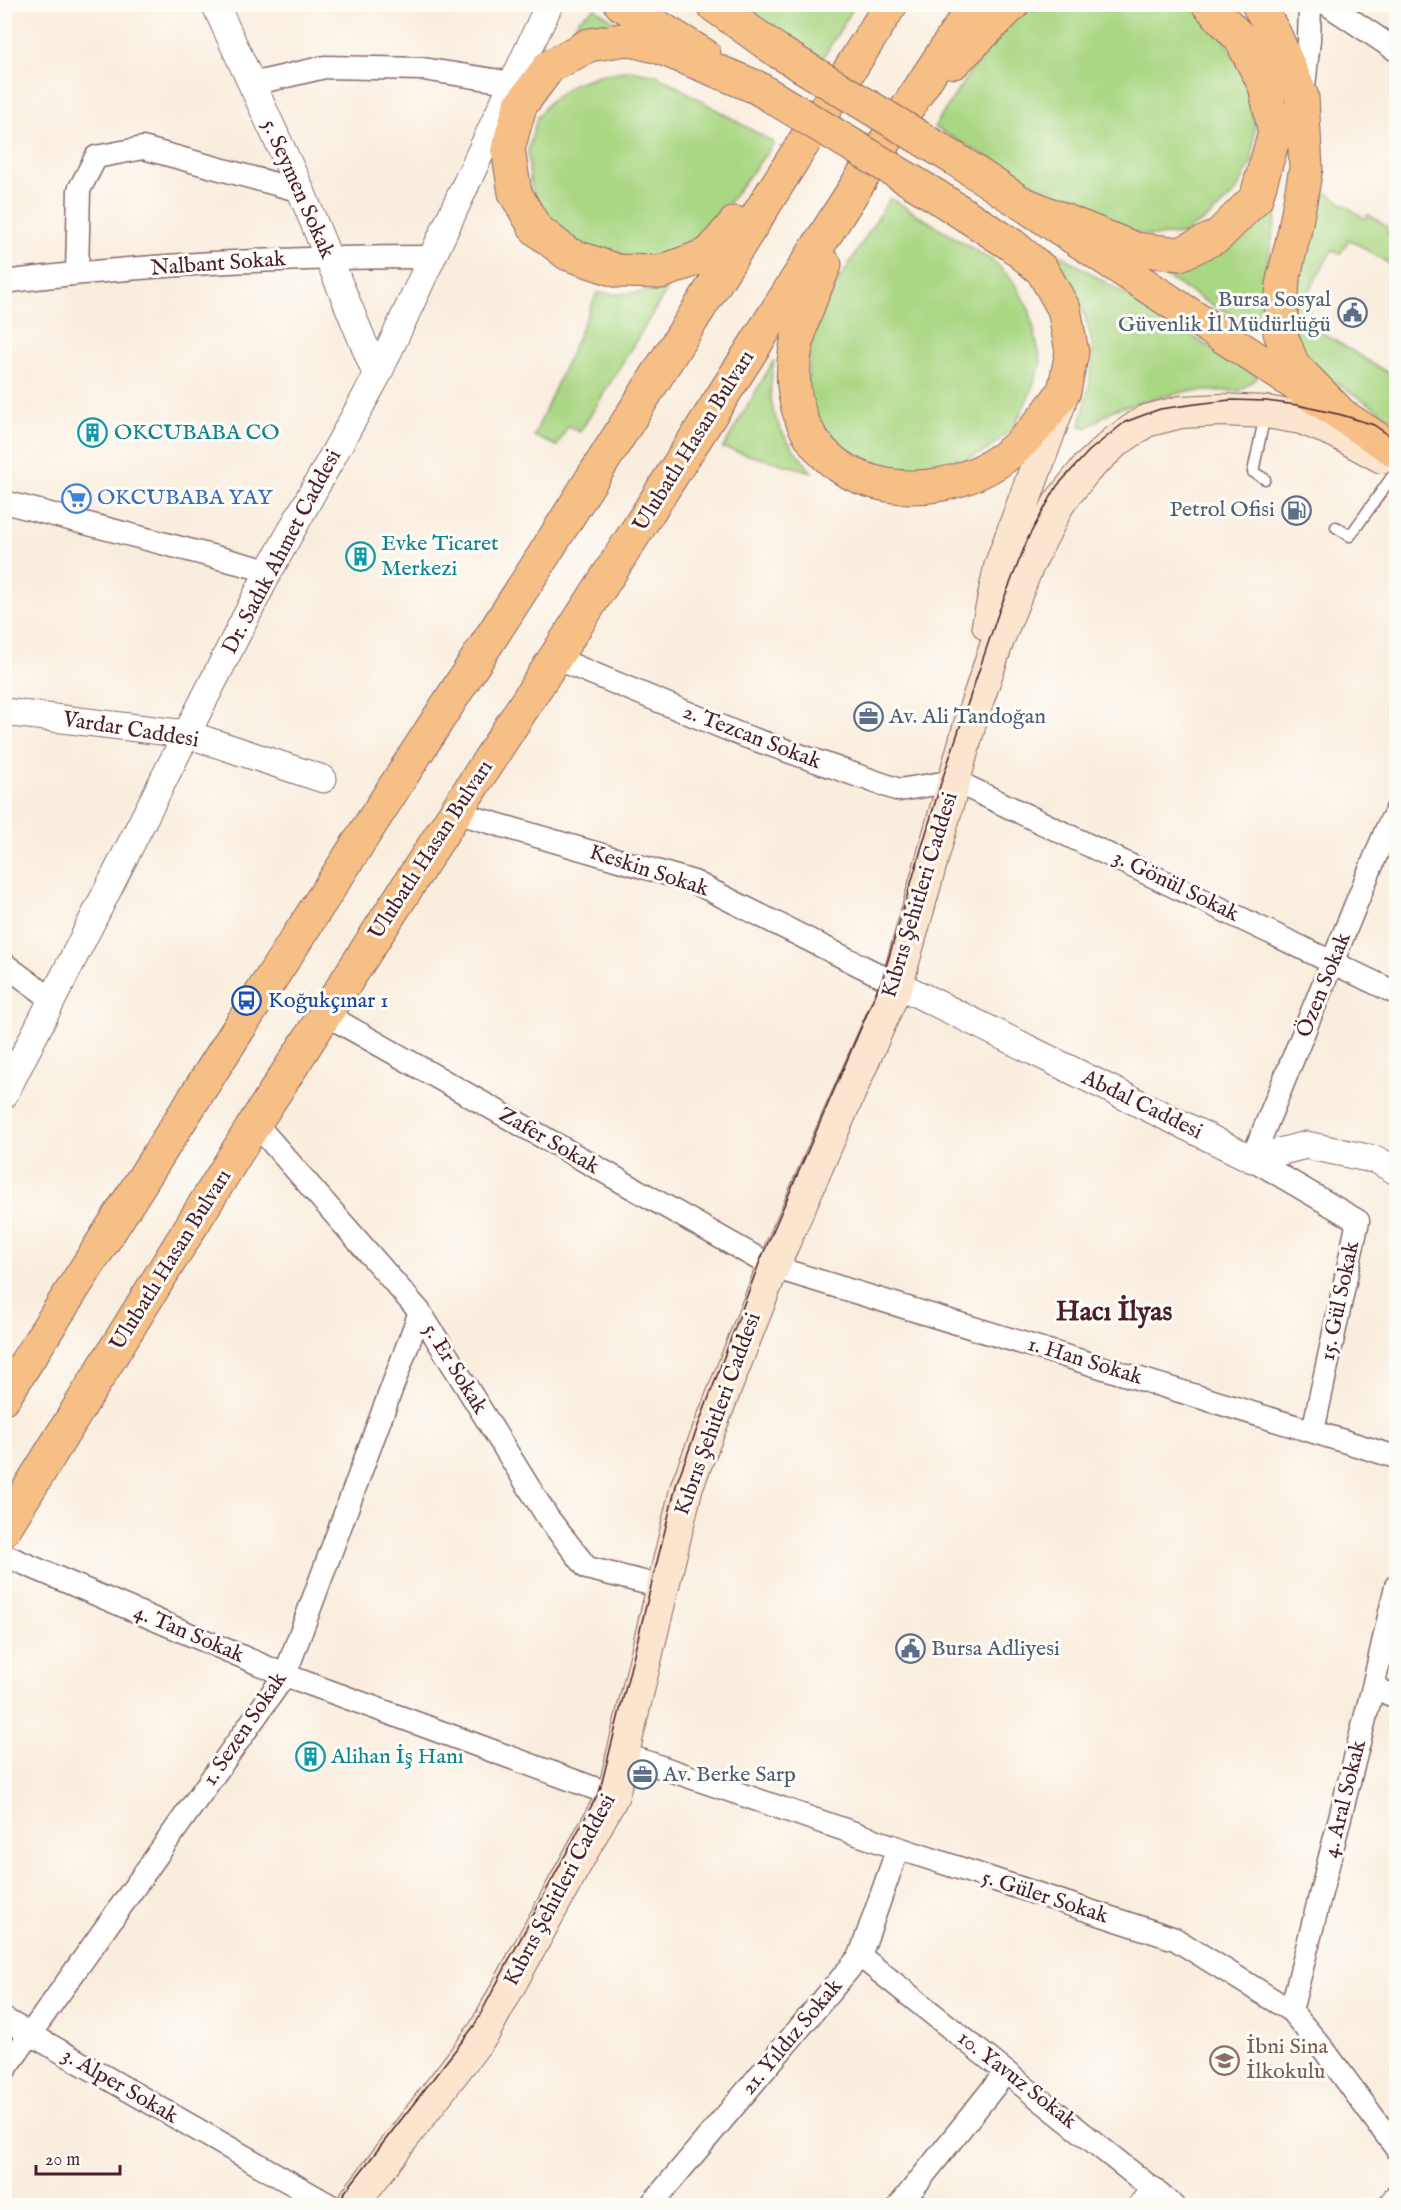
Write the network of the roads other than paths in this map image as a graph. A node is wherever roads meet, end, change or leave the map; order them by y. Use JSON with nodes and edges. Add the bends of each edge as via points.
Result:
{"nodes":[{"id":1,"x":215,"y":4,"type":"edge"},
{"id":2,"x":547,"y":4,"type":"edge"},
{"id":3,"x":621,"y":4,"type":"edge"},
{"id":4,"x":699,"y":4,"type":"edge"},
{"id":5,"x":712,"y":4,"type":"edge"},
{"id":6,"x":877,"y":4,"type":"edge"},
{"id":7,"x":891,"y":4,"type":"edge"},
{"id":8,"x":975,"y":4,"type":"edge"},
{"id":9,"x":1013,"y":4,"type":"edge"},
{"id":10,"x":1208,"y":4,"type":"edge"},
{"id":11,"x":1258,"y":4,"type":"edge"},
{"id":12,"x":1310,"y":4,"type":"edge"},
{"id":13,"x":1326,"y":4,"type":"edge"},
{"id":14,"x":1396,"y":50,"type":"edge"},
{"id":15,"x":779,"y":52,"type":"junction"},
{"id":16,"x":849,"y":68,"type":"junction"},
{"id":17,"x":513,"y":82,"type":"junction"},
{"id":18,"x":252,"y":84,"type":"junction"},
{"id":19,"x":756,"y":87,"type":"junction"},
{"id":20,"x":1302,"y":97,"type":"junction"},
{"id":21,"x":911,"y":103,"type":"junction"},
{"id":22,"x":804,"y":142,"type":"junction"},
{"id":23,"x":864,"y":174,"type":"junction"},
{"id":24,"x":302,"y":190,"type":"junction"},
{"id":25,"x":1022,"y":203,"type":"junction"},
{"id":26,"x":433,"y":256,"type":"junction"},
{"id":27,"x":328,"y":257,"type":"junction"},
{"id":28,"x":77,"y":273,"type":"junction"},
{"id":29,"x":4,"y":282,"type":"edge"},
{"id":30,"x":377,"y":376,"type":"junction"},
{"id":31,"x":1064,"y":391,"type":"junction"},
{"id":32,"x":1266,"y":412,"type":"junction"},
{"id":33,"x":1342,"y":415,"type":"junction"},
{"id":34,"x":1396,"y":451,"type":"edge"},
{"id":35,"x":1396,"y":464,"type":"edge"},
{"id":36,"x":1396,"y":471,"type":"edge"},
{"id":37,"x":1265,"y":479,"type":"dead end"},
{"id":38,"x":4,"y":502,"type":"edge"},
{"id":39,"x":1336,"y":527,"type":"dead end"},
{"id":40,"x":270,"y":571,"type":"junction"},
{"id":41,"x":555,"y":658,"type":"junction"},
{"id":42,"x":4,"y":712,"type":"edge"},
{"id":43,"x":971,"y":720,"type":"junction"},
{"id":44,"x":187,"y":734,"type":"junction"},
{"id":45,"x":323,"y":779,"type":"dead end"},
{"id":46,"x":954,"y":781,"type":"junction"},
{"id":47,"x":1396,"y":811,"type":"edge"},
{"id":48,"x":455,"y":812,"type":"junction"},
{"id":49,"x":1333,"y":962,"type":"junction"},
{"id":50,"x":4,"y":964,"type":"edge"},
{"id":51,"x":897,"y":984,"type":"junction"},
{"id":52,"x":1396,"y":993,"type":"edge"},
{"id":53,"x":53,"y":1000,"type":"junction"},
{"id":54,"x":325,"y":1014,"type":"junction"},
{"id":55,"x":4,"y":1095,"type":"edge"},
{"id":56,"x":255,"y":1123,"type":"junction"},
{"id":57,"x":1252,"y":1159,"type":"junction"},
{"id":58,"x":1396,"y":1171,"type":"edge"},
{"id":59,"x":773,"y":1267,"type":"junction"},
{"id":60,"x":420,"y":1312,"type":"junction"},
{"id":61,"x":4,"y":1397,"type":"edge"},
{"id":62,"x":1313,"y":1431,"type":"junction"},
{"id":63,"x":1396,"y":1457,"type":"edge"},
{"id":64,"x":4,"y":1529,"type":"edge"},
{"id":65,"x":4,"y":1555,"type":"edge"},
{"id":66,"x":1396,"y":1586,"type":"edge"},
{"id":67,"x":663,"y":1587,"type":"junction"},
{"id":68,"x":285,"y":1675,"type":"junction"},
{"id":69,"x":1373,"y":1687,"type":"junction"},
{"id":70,"x":1396,"y":1697,"type":"edge"},
{"id":71,"x":623,"y":1754,"type":"junction"},
{"id":72,"x":613,"y":1795,"type":"junction"},
{"id":73,"x":898,"y":1848,"type":"junction"},
{"id":74,"x":860,"y":1956,"type":"junction"},
{"id":75,"x":1291,"y":2011,"type":"junction"},
{"id":76,"x":4,"y":2019,"type":"edge"},
{"id":77,"x":30,"y":2034,"type":"junction"},
{"id":78,"x":4,"y":2071,"type":"edge"},
{"id":79,"x":1006,"y":2072,"type":"junction"},
{"id":80,"x":1396,"y":2148,"type":"edge"},
{"id":81,"x":1396,"y":2196,"type":"edge"},
{"id":82,"x":1146,"y":2197,"type":"edge"},
{"id":83,"x":331,"y":2205,"type":"edge"},
{"id":84,"x":351,"y":2205,"type":"edge"},
{"id":85,"x":651,"y":2205,"type":"edge"},
{"id":86,"x":900,"y":2205,"type":"edge"},
{"id":87,"x":1174,"y":2205,"type":"edge"},
{"id":88,"x":1389,"y":2205,"type":"edge"}],
"edges":[{"from":1,"to":18,"type":"street","name":"5. Seymen Sokak"},
{"from":2,"to":17,"type":"street","name":"Dr. Sadık Ahmet Caddesi"},
{"from":3,"to":19,"type":"main road"},
{"from":4,"to":15,"type":"main road"},
{"from":5,"to":15,"type":"main road"},
{"from":6,"to":16,"type":"main road"},
{"from":7,"to":16,"type":"main road"},
{"from":8,"to":21,"type":"main road"},
{"from":9,"to":21,"type":"main road"},
{"from":10,"to":25,"type":"main road","via":[[1240,38],[1265,86],[1275,133],[1256,198],[1218,236],[1180,254],[1136,249]]},
{"from":11,"to":20,"type":"main road"},
{"from":12,"to":20,"type":"street"},
{"from":13,"to":14,"type":"street"},
{"from":15,"to":25,"type":"main road","bridge":true},
{"from":16,"to":22,"type":"main road"},
{"from":17,"to":18,"type":"street","via":[[423,69],[325,67]]},
{"from":17,"to":26,"type":"street","name":"Dr. Sadık Ahmet Caddesi"},
{"from":18,"to":24,"type":"street","name":"5. Seymen Sokak"},
{"from":19,"to":22,"type":"main road","via":[[659,47],[627,39],[589,45],[549,67],[520,106],[508,149],[515,193],[536,229],[568,254],[618,271],[661,272],[710,254]]},
{"from":19,"to":31,"type":"main road","bridge":true,"via":[[936,196],[1042,270],[1064,309],[1071,352]]},
{"from":20,"to":33,"type":"main road","via":[[1306,168],[1282,280],[1280,333],[1293,365]]},
{"from":21,"to":23,"type":"main road"},
{"from":22,"to":61,"type":"main road","via":[[536,569]]},
{"from":23,"to":31,"type":"main road","via":[[801,322],[794,387],[800,416],[814,443],[837,466],[867,481],[896,488],[930,486],[968,477],[1002,459],[1034,431]]},
{"from":23,"to":41,"type":"main road","name":"Ulubatlı Hasan Bulvarı"},
{"from":24,"to":27,"type":"street","name":"5. Seymen Sokak"},
{"from":24,"to":28,"type":"street","via":[[142,148],[96,156],[79,190]]},
{"from":25,"to":33,"type":"main road"},
{"from":26,"to":27,"type":"street","name":"Nalbant Sokak"},
{"from":26,"to":30,"type":"street","name":"Dr. Sadık Ahmet Caddesi"},
{"from":27,"to":28,"type":"street","name":"Nalbant Sokak"},
{"from":27,"to":30,"type":"street","name":"5. Seymen Sokak"},
{"from":28,"to":29,"type":"street","name":"Nalbant Sokak"},
{"from":30,"to":40,"type":"street","name":"Dr. Sadık Ahmet Caddesi"},
{"from":31,"to":43,"type":"main road","via":[[1000,567]]},
{"from":32,"to":35,"type":"main road","via":[[1301,418]]},
{"from":32,"to":37,"type":"lane","via":[[1253,471]]},
{"from":32,"to":43,"type":"main road","via":[[1181,412],[1146,421],[1086,469],[1059,502],[1027,567]]},
{"from":33,"to":34,"type":"main road"},
{"from":36,"to":39,"type":"lane","via":[[1350,536]]},
{"from":38,"to":40,"type":"street"},
{"from":40,"to":44,"type":"street","name":"Dr. Sadık Ahmet Caddesi"},
{"from":41,"to":46,"type":"street","name":"2. Tezcan Sokak","via":[[739,734],[899,790]]},
{"from":41,"to":48,"type":"main road","name":"Ulubatlı Hasan Bulvarı"},
{"from":42,"to":44,"type":"street","name":"Vardar Caddesi"},
{"from":43,"to":46,"type":"main road","name":"Kıbrıs Şehitleri Caddesi"},
{"from":44,"to":45,"type":"street","name":"Vardar Caddesi"},
{"from":44,"to":53,"type":"street","name":"Dr. Sadık Ahmet Caddesi"},
{"from":46,"to":49,"type":"street","name":"3. Gönül Sokak"},
{"from":46,"to":51,"type":"main road","name":"Kıbrıs Şehitleri Caddesi"},
{"from":47,"to":49,"type":"street","name":"Özen Sokak"},
{"from":48,"to":51,"type":"street","name":"Keskin Sokak","via":[[694,882]]},
{"from":48,"to":54,"type":"main road","name":"Ulubatlı Hasan Bulvarı"},
{"from":49,"to":52,"type":"street","name":"3. Gönül Sokak"},
{"from":49,"to":57,"type":"street","name":"Özen Sokak"},
{"from":50,"to":53,"type":"street"},
{"from":51,"to":57,"type":"street","name":"Abdal Caddesi"},
{"from":51,"to":59,"type":"main road","name":"Kıbrıs Şehitleri Caddesi"},
{"from":53,"to":55,"type":"street","name":"Dr. Sadık Ahmet Caddesi"},
{"from":54,"to":56,"type":"main road","name":"Ulubatlı Hasan Bulvarı"},
{"from":54,"to":59,"type":"street","name":"Zafer Sokak"},
{"from":56,"to":60,"type":"street","name":"5. Er Sokak"},
{"from":56,"to":64,"type":"main road","name":"Ulubatlı Hasan Bulvarı"},
{"from":57,"to":58,"type":"street","via":[[1306,1145],[1377,1160]]},
{"from":57,"to":62,"type":"street","name":"15. Gül Sokak","via":[[1358,1221]]},
{"from":59,"to":62,"type":"street","name":"1. Han Sokak"},
{"from":59,"to":67,"type":"main road","name":"Kıbrıs Şehitleri Caddesi","via":[[687,1486]]},
{"from":60,"to":67,"type":"street","name":"5. Er Sokak","via":[[549,1518],[587,1568]]},
{"from":60,"to":68,"type":"street","name":"1. Sezen Sokak"},
{"from":62,"to":63,"type":"street","name":"1. Han Sokak"},
{"from":65,"to":68,"type":"street","name":"4. Tan Sokak"},
{"from":66,"to":69,"type":"street","name":"4. Aral Sokak"},
{"from":67,"to":71,"type":"main road","name":"Kıbrıs Şehitleri Caddesi"},
{"from":68,"to":72,"type":"street","name":"4. Tan Sokak"},
{"from":68,"to":77,"type":"street","name":"1. Sezen Sokak"},
{"from":69,"to":70,"type":"street"},
{"from":69,"to":75,"type":"street","name":"4. Aral Sokak"},
{"from":71,"to":72,"type":"main road","name":"Kıbrıs Şehitleri Caddesi"},
{"from":71,"to":73,"type":"street","name":"5. Güler Sokak"},
{"from":72,"to":84,"type":"main road","name":"Kıbrıs Şehitleri Caddesi","via":[[483,2032]]},
{"from":73,"to":74,"type":"street","name":"21. Yıldız Sokak"},
{"from":73,"to":75,"type":"street","name":"5. Güler Sokak","via":[[1174,1939]]},
{"from":74,"to":79,"type":"street","name":"10. Yavuz Sokak"},
{"from":74,"to":85,"type":"street","name":"21. Yıldız Sokak"},
{"from":75,"to":80,"type":"street","name":"5. Güler Sokak"},
{"from":76,"to":77,"type":"street","name":"3. Alper Sokak"},
{"from":77,"to":78,"type":"street","name":"1. Sezen Sokak"},
{"from":77,"to":83,"type":"street","name":"3. Alper Sokak"},
{"from":79,"to":82,"type":"street","name":"10. Yavuz Sokak"},
{"from":79,"to":86,"type":"street"},
{"from":81,"to":88,"type":"street"},
{"from":82,"to":87,"type":"street","name":"10. Yavuz Sokak"}]}
